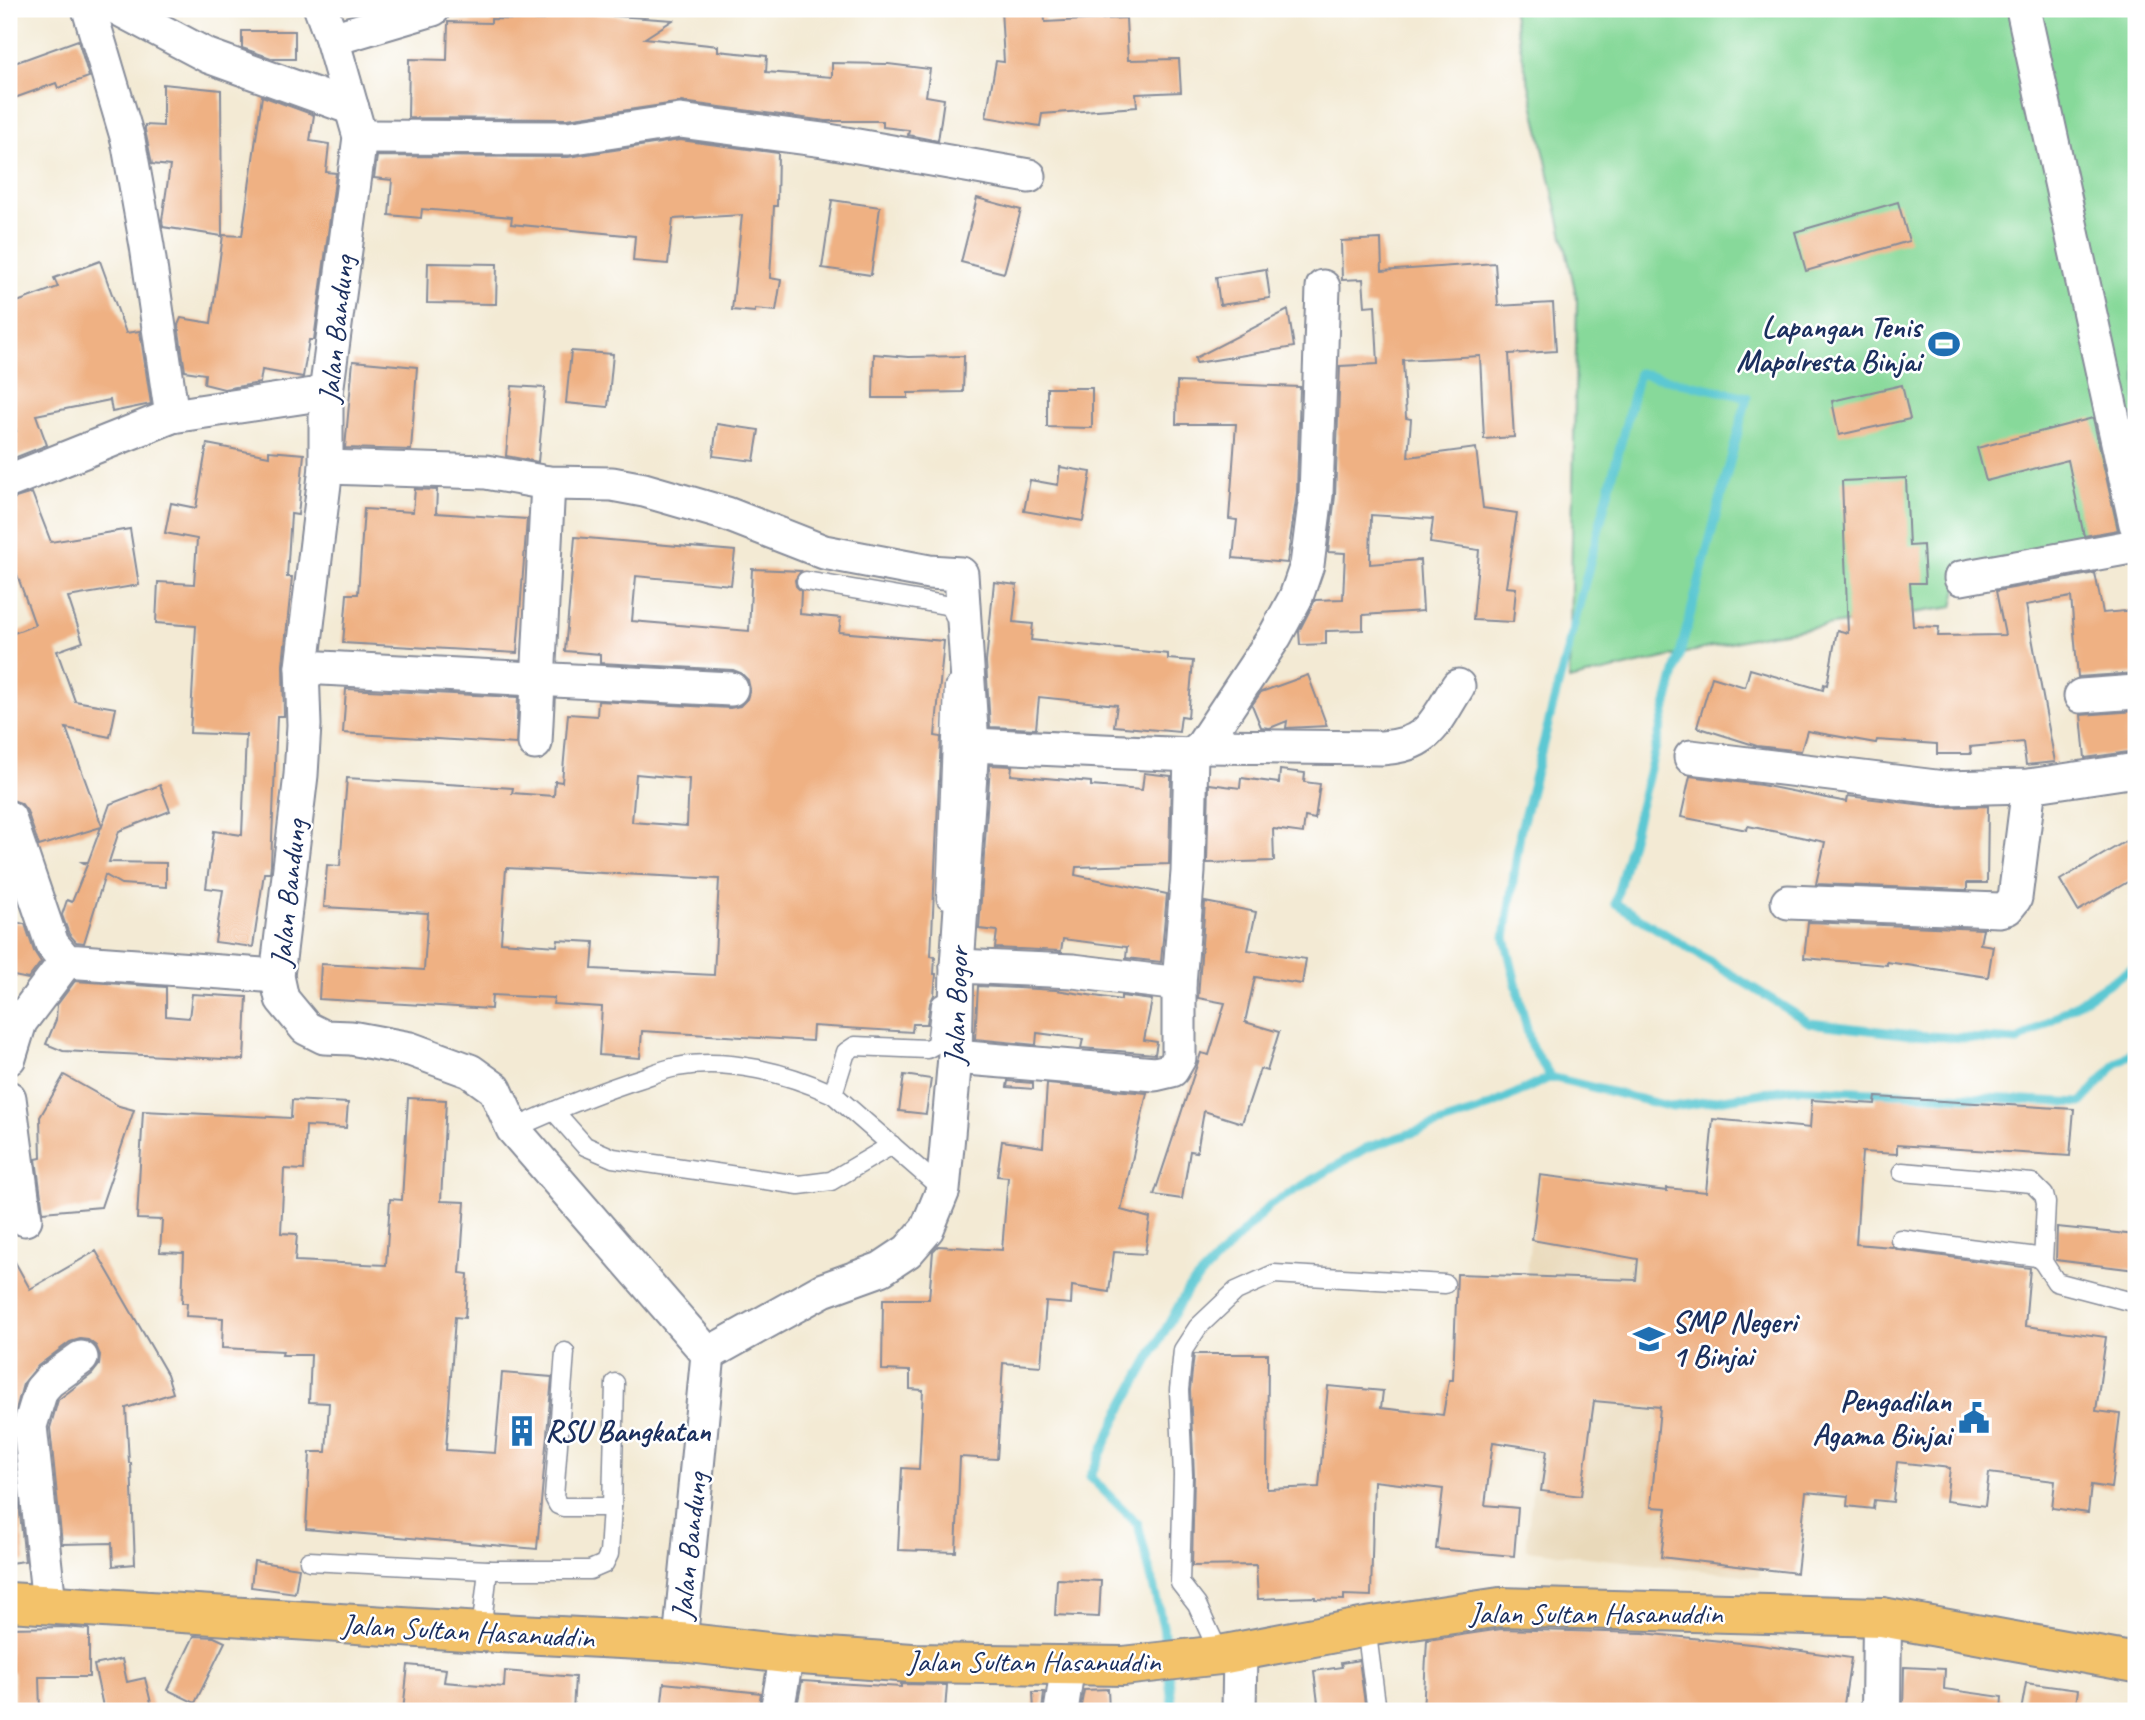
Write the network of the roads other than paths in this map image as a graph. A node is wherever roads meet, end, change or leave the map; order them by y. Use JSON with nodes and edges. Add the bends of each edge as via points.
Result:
{"nodes":[{"id":1,"x":89,"y":9,"type":"edge"},
{"id":2,"x":119,"y":9,"type":"edge"},
{"id":3,"x":433,"y":9,"type":"edge"},
{"id":4,"x":2023,"y":9,"type":"edge"},
{"id":5,"x":326,"y":24,"type":"edge"},
{"id":6,"x":356,"y":123,"type":"junction"},
{"id":7,"x":1029,"y":176,"type":"dead end"},
{"id":8,"x":1323,"y":288,"type":"dead end"},
{"id":9,"x":326,"y":393,"type":"junction"},
{"id":10,"x":172,"y":416,"type":"junction"},
{"id":11,"x":326,"y":467,"type":"junction"},
{"id":12,"x":9,"y":481,"type":"edge"},
{"id":13,"x":548,"y":483,"type":"junction"},
{"id":14,"x":2136,"y":524,"type":"edge"},
{"id":15,"x":2136,"y":546,"type":"edge"},
{"id":16,"x":1961,"y":578,"type":"dead end"},
{"id":17,"x":806,"y":581,"type":"dead end"},
{"id":18,"x":302,"y":667,"type":"junction"},
{"id":19,"x":539,"y":679,"type":"junction"},
{"id":20,"x":1458,"y":686,"type":"dead end"},
{"id":21,"x":731,"y":689,"type":"dead end"},
{"id":22,"x":2136,"y":692,"type":"edge"},
{"id":23,"x":2081,"y":696,"type":"dead end"},
{"id":24,"x":535,"y":743,"type":"dead end"},
{"id":25,"x":972,"y":745,"type":"junction"},
{"id":26,"x":1197,"y":750,"type":"junction"},
{"id":27,"x":1692,"y":757,"type":"dead end"},
{"id":28,"x":2136,"y":770,"type":"edge"},
{"id":29,"x":2029,"y":786,"type":"junction"},
{"id":30,"x":9,"y":818,"type":"edge"},
{"id":31,"x":1788,"y":902,"type":"dead end"},
{"id":32,"x":66,"y":961,"type":"junction"},
{"id":33,"x":957,"y":966,"type":"junction"},
{"id":34,"x":277,"y":975,"type":"junction"},
{"id":35,"x":1180,"y":984,"type":"junction"},
{"id":36,"x":955,"y":1057,"type":"junction"},
{"id":37,"x":9,"y":1058,"type":"edge"},
{"id":38,"x":833,"y":1094,"type":"junction"},
{"id":39,"x":9,"y":1098,"type":"edge"},
{"id":40,"x":554,"y":1111,"type":"junction"},
{"id":41,"x":513,"y":1129,"type":"junction"},
{"id":42,"x":892,"y":1145,"type":"junction"},
{"id":43,"x":1902,"y":1172,"type":"dead end"},
{"id":44,"x":943,"y":1189,"type":"junction"},
{"id":45,"x":25,"y":1219,"type":"dead end"},
{"id":46,"x":1900,"y":1239,"type":"dead end"},
{"id":47,"x":2043,"y":1262,"type":"junction"},
{"id":48,"x":1445,"y":1284,"type":"dead end"},
{"id":49,"x":2136,"y":1303,"type":"edge"},
{"id":50,"x":565,"y":1352,"type":"dead end"},
{"id":51,"x":708,"y":1354,"type":"junction"},
{"id":52,"x":81,"y":1358,"type":"dead end"},
{"id":53,"x":615,"y":1383,"type":"dead end"},
{"id":54,"x":612,"y":1507,"type":"junction"},
{"id":55,"x":310,"y":1561,"type":"dead end"},
{"id":56,"x":488,"y":1570,"type":"junction"},
{"id":57,"x":9,"y":1602,"type":"edge"},
{"id":58,"x":49,"y":1604,"type":"junction"},
{"id":59,"x":1882,"y":1617,"type":"junction"},
{"id":60,"x":1366,"y":1627,"type":"junction"},
{"id":61,"x":481,"y":1633,"type":"junction"},
{"id":62,"x":680,"y":1643,"type":"junction"},
{"id":63,"x":787,"y":1654,"type":"junction"},
{"id":64,"x":1224,"y":1654,"type":"junction"},
{"id":65,"x":2135,"y":1658,"type":"edge"},
{"id":66,"x":1068,"y":1665,"type":"junction"},
{"id":67,"x":777,"y":1711,"type":"edge"},
{"id":68,"x":1061,"y":1711,"type":"edge"},
{"id":69,"x":1239,"y":1711,"type":"edge"},
{"id":70,"x":1377,"y":1711,"type":"edge"},
{"id":71,"x":1881,"y":1711,"type":"edge"}],
"edges":[{"from":1,"to":10,"type":"street","via":[[128,140]]},
{"from":2,"to":6,"type":"street","via":[[208,56]]},
{"from":3,"to":5,"type":"street"},
{"from":4,"to":14,"type":"street"},
{"from":5,"to":6,"type":"street","name":"Jalan Bandung"},
{"from":6,"to":7,"type":"street","via":[[568,138],[680,121]]},
{"from":6,"to":9,"type":"street","name":"Jalan Bandung"},
{"from":8,"to":26,"type":"street","via":[[1316,495],[1307,565],[1275,636]]},
{"from":9,"to":10,"type":"street"},
{"from":9,"to":11,"type":"street","name":"Jalan Bandung"},
{"from":10,"to":12,"type":"street"},
{"from":11,"to":13,"type":"street","via":[[486,472]]},
{"from":11,"to":18,"type":"street","name":"Jalan Bandung"},
{"from":13,"to":19,"type":"street"},
{"from":13,"to":25,"type":"street","name":"Jalan Bogor","via":[[612,484],[644,490],[727,514],[824,552],[961,574]]},
{"from":15,"to":16,"type":"street"},
{"from":17,"to":38,"type":"lane","via":[[946,605],[958,622],[938,1040],[927,1049],[855,1046],[846,1052]]},
{"from":18,"to":19,"type":"street"},
{"from":18,"to":34,"type":"street","name":"Jalan Bandung","via":[[301,775]]},
{"from":19,"to":21,"type":"street"},
{"from":19,"to":24,"type":"street"},
{"from":20,"to":26,"type":"street","via":[[1432,727],[1410,744]]},
{"from":22,"to":23,"type":"street"},
{"from":25,"to":26,"type":"street"},
{"from":25,"to":33,"type":"street","name":"Jalan Bogor"},
{"from":26,"to":35,"type":"street"},
{"from":27,"to":29,"type":"street","via":[[1944,788]]},
{"from":28,"to":29,"type":"street"},
{"from":29,"to":31,"type":"street","via":[[2015,898],[2007,908]]},
{"from":30,"to":32,"type":"street","via":[[52,944]]},
{"from":32,"to":34,"type":"street"},
{"from":32,"to":37,"type":"street","via":[[20,1022]]},
{"from":33,"to":35,"type":"street","via":[[1073,971]]},
{"from":33,"to":36,"type":"street","name":"Jalan Bogor"},
{"from":34,"to":41,"type":"street","name":"Jalan Bandung","via":[[282,999],[306,1028],[324,1037],[410,1049],[470,1071],[495,1089]]},
{"from":35,"to":36,"type":"street","via":[[1179,1058],[1172,1070],[1155,1074]]},
{"from":36,"to":44,"type":"street","name":"Jalan Bogor"},
{"from":38,"to":40,"type":"lane","via":[[770,1072],[721,1064],[678,1066]]},
{"from":38,"to":42,"type":"lane"},
{"from":39,"to":45,"type":"street"},
{"from":40,"to":41,"type":"lane"},
{"from":40,"to":42,"type":"lane","via":[[585,1146],[613,1158],[799,1185],[831,1181]]},
{"from":41,"to":51,"type":"street","name":"Jalan Bandung"},
{"from":42,"to":44,"type":"lane"},
{"from":43,"to":47,"type":"lane","via":[[2032,1183],[2046,1203]]},
{"from":44,"to":51,"type":"street","name":"Jalan Bogor","via":[[927,1229],[908,1251],[881,1269],[823,1290]]},
{"from":46,"to":47,"type":"lane","via":[[2037,1257]]},
{"from":47,"to":49,"type":"lane","via":[[2050,1276],[2062,1285]]},
{"from":48,"to":64,"type":"lane","via":[[1274,1274],[1236,1291],[1198,1327],[1183,1350],[1180,1583]]},
{"from":50,"to":54,"type":"lane","via":[[554,1497],[563,1507]]},
{"from":51,"to":62,"type":"street","name":"Jalan Bandung"},
{"from":52,"to":58,"type":"street","via":[[41,1390],[30,1426]]},
{"from":53,"to":54,"type":"lane"},
{"from":54,"to":56,"type":"lane","via":[[609,1554],[604,1564],[590,1570]]},
{"from":55,"to":56,"type":"lane"},
{"from":56,"to":61,"type":"lane"},
{"from":57,"to":58,"type":"main road","name":"Jalan Sultan Hasanuddin"},
{"from":58,"to":61,"type":"main road","name":"Jalan Sultan Hasanuddin"},
{"from":59,"to":60,"type":"main road","name":"Jalan Sultan Hasanuddin","via":[[1500,1607]]},
{"from":59,"to":65,"type":"main road","name":"Jalan Sultan Hasanuddin"},
{"from":59,"to":71,"type":"street"},
{"from":60,"to":64,"type":"main road","name":"Jalan Sultan Hasanuddin"},
{"from":60,"to":70,"type":"lane"},
{"from":61,"to":62,"type":"main road","name":"Jalan Sultan Hasanuddin"},
{"from":62,"to":63,"type":"main road","name":"Jalan Sultan Hasanuddin"},
{"from":63,"to":66,"type":"main road","name":"Jalan Sultan Hasanuddin","via":[[912,1663]]},
{"from":63,"to":67,"type":"street"},
{"from":64,"to":66,"type":"main road","name":"Jalan Sultan Hasanuddin","via":[[1122,1666]]},
{"from":64,"to":69,"type":"street"},
{"from":66,"to":68,"type":"street"}]}
